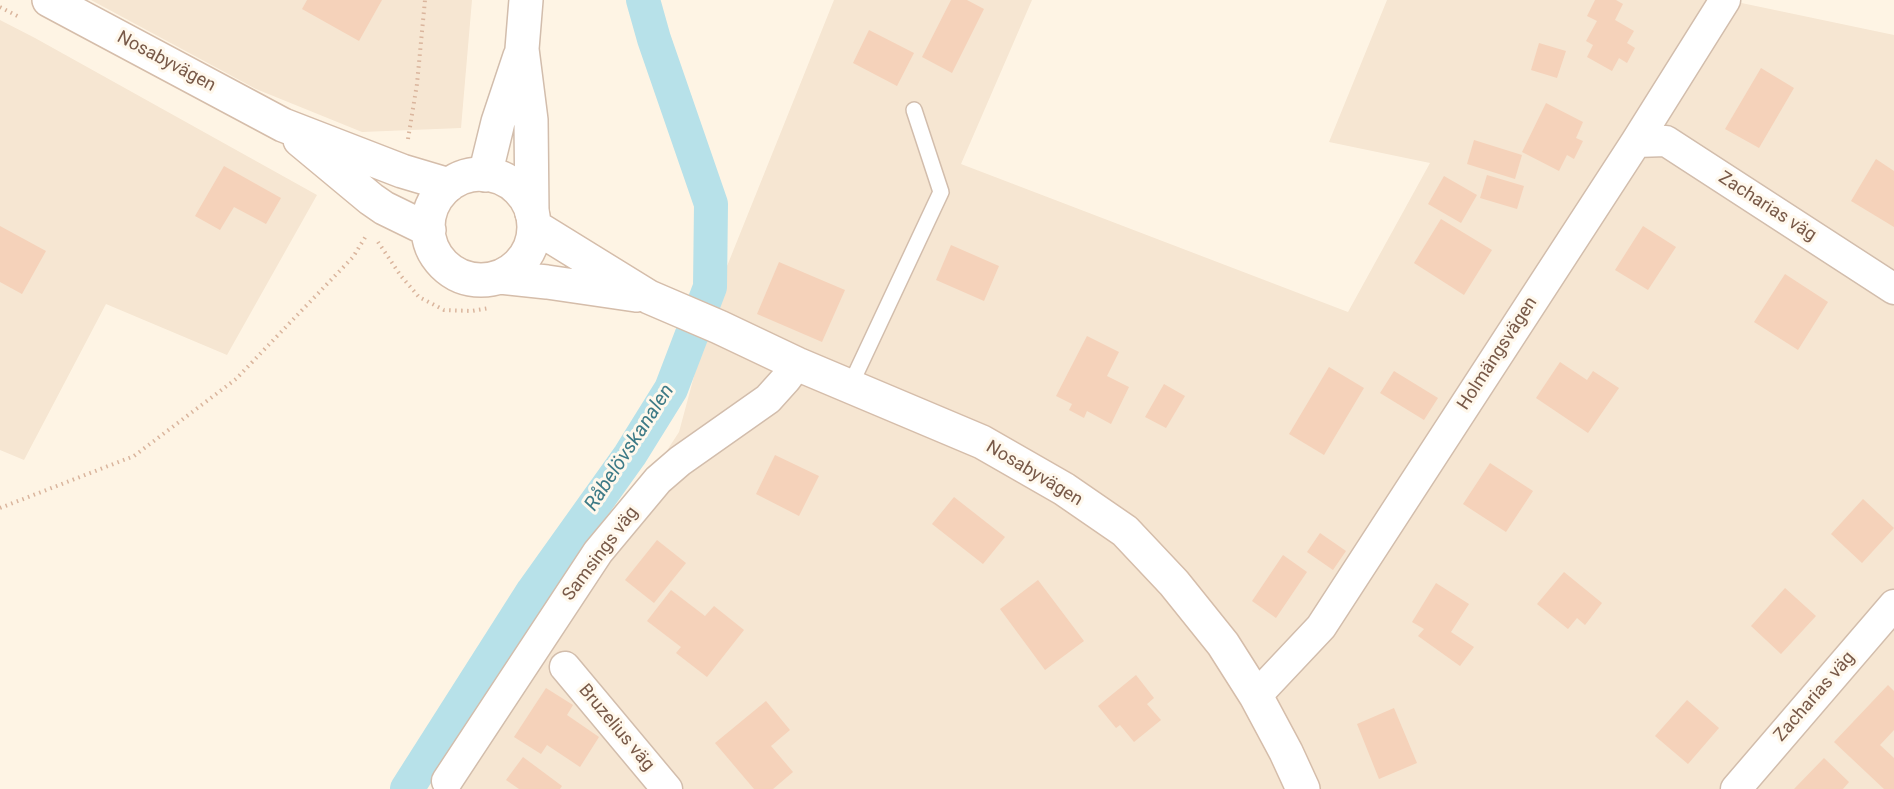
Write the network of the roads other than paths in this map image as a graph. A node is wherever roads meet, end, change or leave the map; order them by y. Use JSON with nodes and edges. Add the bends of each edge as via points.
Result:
{"nodes":[{"id":1,"x":49,"y":0,"type":"edge"},
{"id":2,"x":526,"y":0,"type":"edge"},
{"id":3,"x":1725,"y":0,"type":"edge"},
{"id":4,"x":522,"y":49,"type":"junction"},
{"id":5,"x":914,"y":110,"type":"dead end"},
{"id":6,"x":283,"y":125,"type":"junction"},
{"id":7,"x":1636,"y":142,"type":"junction"},
{"id":8,"x":485,"y":175,"type":"junction"},
{"id":9,"x":449,"y":185,"type":"junction"},
{"id":10,"x":533,"y":219,"type":"junction"},
{"id":11,"x":429,"y":230,"type":"junction"},
{"id":12,"x":500,"y":277,"type":"junction"},
{"id":13,"x":1894,"y":289,"type":"edge"},
{"id":14,"x":662,"y":303,"type":"junction"},
{"id":15,"x":797,"y":364,"type":"junction"},
{"id":16,"x":850,"y":386,"type":"junction"},
{"id":17,"x":1894,"y":605,"type":"edge"},
{"id":18,"x":565,"y":667,"type":"dead end"},
{"id":19,"x":1256,"y":696,"type":"junction"},
{"id":20,"x":447,"y":781,"type":"dead end"},
{"id":21,"x":667,"y":789,"type":"edge"},
{"id":22,"x":1303,"y":789,"type":"edge"},
{"id":23,"x":1736,"y":789,"type":"edge"}],
"edges":[{"from":1,"to":6,"type":"main road","name":"Nosabyvägen"},
{"from":2,"to":4,"type":"main road"},
{"from":3,"to":7,"type":"street","name":"Holmängsvägen"},
{"from":4,"to":8,"type":"main road"},
{"from":4,"to":10,"type":"main road","via":[[531,120]]},
{"from":5,"to":16,"type":"lane","via":[[941,192]]},
{"from":6,"to":9,"type":"main road","name":"Nosabyvägen"},
{"from":6,"to":11,"type":"main road","name":"Nosabyvägen","via":[[384,208]]},
{"from":7,"to":13,"type":"street","name":"Zacharias väg","via":[[1666,141]]},
{"from":7,"to":19,"type":"street","name":"Holmängsvägen","via":[[1321,627]]},
{"from":8,"to":9,"type":"main road","via":[[466,177]]},
{"from":8,"to":10,"type":"main road","via":[[514,186],[528,202]]},
{"from":9,"to":11,"type":"main road","via":[[433,205]]},
{"from":10,"to":12,"type":"main road","via":[[533,237],[525,257]]},
{"from":10,"to":14,"type":"main road","name":"Nosabyvägen"},
{"from":11,"to":12,"type":"main road","via":[[435,254],[453,272],[476,280]]},
{"from":12,"to":14,"type":"main road","name":"Nosabyvägen"},
{"from":14,"to":15,"type":"main road","name":"Nosabyvägen"},
{"from":15,"to":16,"type":"main road","name":"Nosabyvägen"},
{"from":15,"to":20,"type":"street","name":"Samsings väg","via":[[768,399],[658,480],[598,552]]},
{"from":16,"to":19,"type":"main road","name":"Nosabyvägen","via":[[982,442],[1064,489],[1125,531],[1223,644]]},
{"from":17,"to":23,"type":"street","name":"Zacharias väg"},
{"from":18,"to":21,"type":"street","name":"Bruzelius väg"},
{"from":19,"to":22,"type":"main road","name":"Nosabyvägen"}]}
